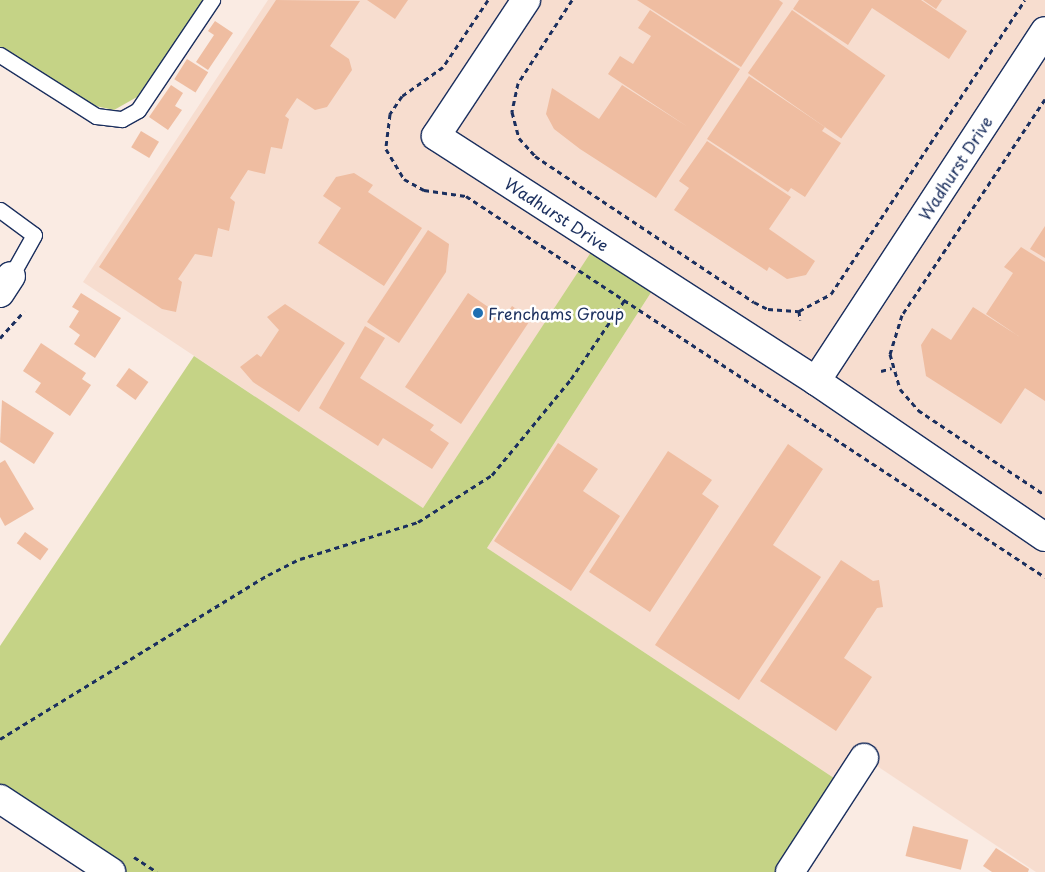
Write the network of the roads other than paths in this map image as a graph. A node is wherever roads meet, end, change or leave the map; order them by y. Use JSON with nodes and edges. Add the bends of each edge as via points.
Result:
{"nodes":[{"id":1,"x":212,"y":0,"type":"edge"},
{"id":2,"x":526,"y":0,"type":"edge"},
{"id":3,"x":1045,"y":31,"type":"edge"},
{"id":4,"x":0,"y":55,"type":"edge"},
{"id":5,"x":0,"y":210,"type":"edge"},
{"id":6,"x":6,"y":285,"type":"edge"},
{"id":7,"x":816,"y":381,"type":"junction"},
{"id":8,"x":1045,"y":537,"type":"edge"},
{"id":9,"x":864,"y":758,"type":"dead end"},
{"id":10,"x":0,"y":799,"type":"edge"},
{"id":11,"x":111,"y":872,"type":"edge"},
{"id":12,"x":790,"y":872,"type":"edge"}],
"edges":[{"from":1,"to":4,"type":"lane","via":[[138,110],[122,119],[96,116]]},
{"from":2,"to":7,"type":"street","name":"Wadhurst Drive","via":[[436,136]]},
{"from":3,"to":7,"type":"street","name":"Wadhurst Drive"},
{"from":5,"to":6,"type":"lane","via":[[34,235]]},
{"from":7,"to":8,"type":"street","name":"Wadhurst Drive"},
{"from":9,"to":12,"type":"street"},
{"from":10,"to":11,"type":"street"}]}
